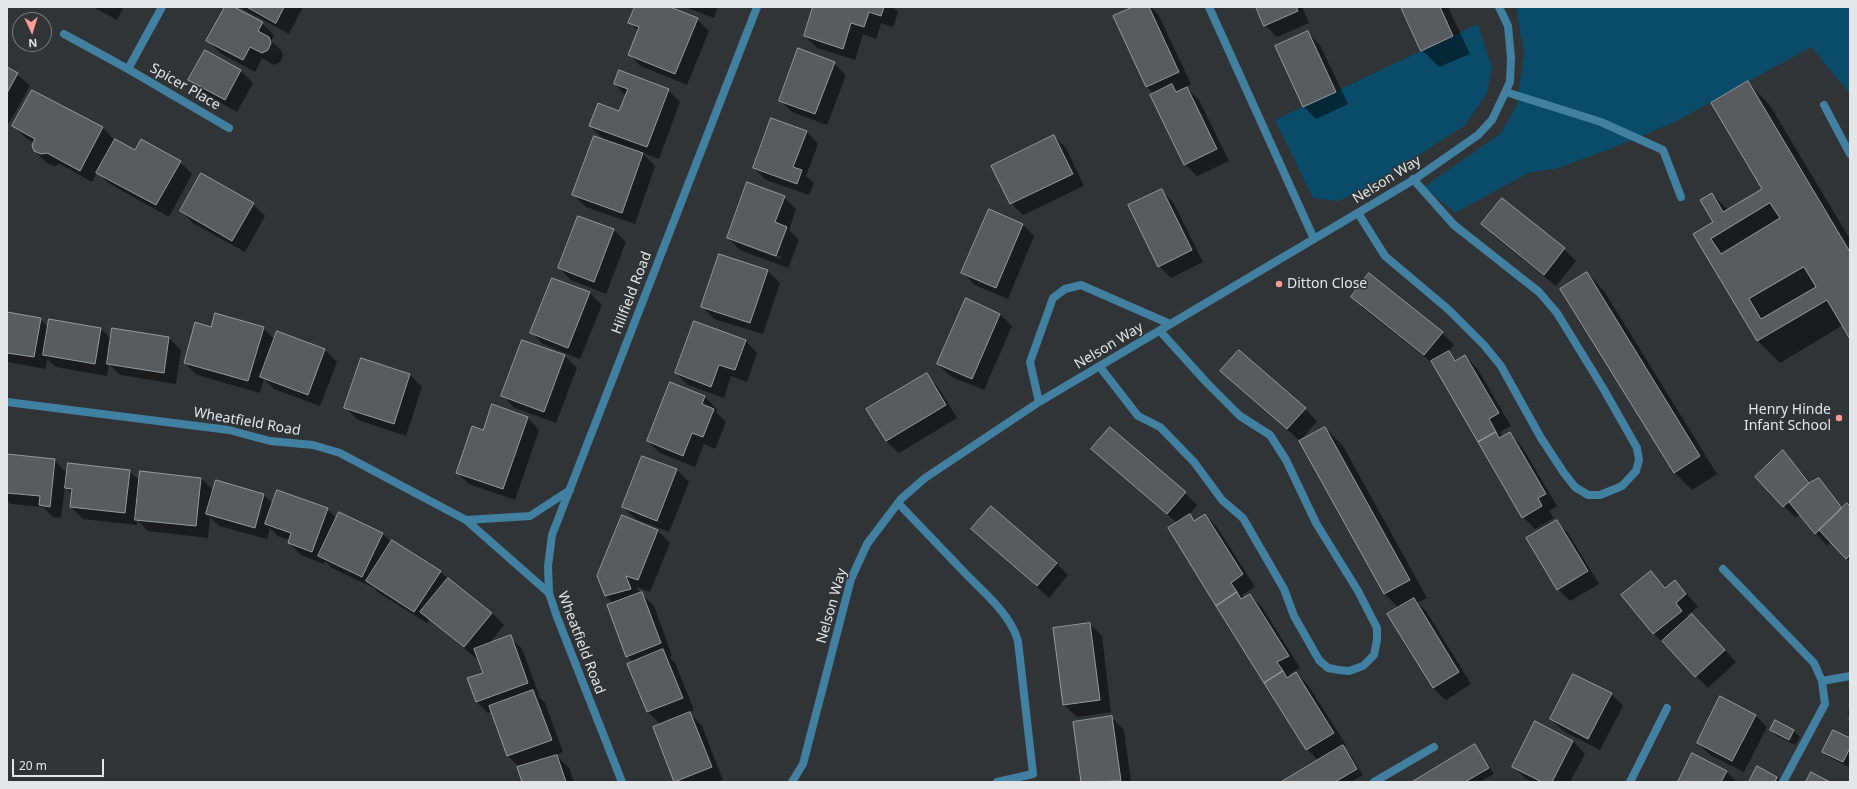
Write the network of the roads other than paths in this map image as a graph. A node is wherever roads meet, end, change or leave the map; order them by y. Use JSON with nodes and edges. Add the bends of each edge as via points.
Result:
{"nodes":[{"id":1,"x":162,"y":7,"type":"edge"},
{"id":2,"x":757,"y":7,"type":"edge"},
{"id":3,"x":1209,"y":7,"type":"edge"},
{"id":4,"x":1499,"y":7,"type":"edge"},
{"id":5,"x":64,"y":34,"type":"dead end"},
{"id":6,"x":128,"y":69,"type":"junction"},
{"id":7,"x":1506,"y":92,"type":"junction"},
{"id":8,"x":1824,"y":105,"type":"dead end"},
{"id":9,"x":229,"y":128,"type":"dead end"},
{"id":10,"x":1850,"y":154,"type":"edge"},
{"id":11,"x":1413,"y":179,"type":"junction"},
{"id":12,"x":1680,"y":197,"type":"dead end"},
{"id":13,"x":1358,"y":213,"type":"junction"},
{"id":14,"x":1314,"y":239,"type":"junction"},
{"id":15,"x":1170,"y":324,"type":"junction"},
{"id":16,"x":1160,"y":331,"type":"junction"},
{"id":17,"x":1100,"y":367,"type":"junction"},
{"id":18,"x":7,"y":402,"type":"edge"},
{"id":19,"x":1038,"y":402,"type":"junction"},
{"id":20,"x":570,"y":490,"type":"junction"},
{"id":21,"x":898,"y":503,"type":"junction"},
{"id":22,"x":466,"y":520,"type":"junction"},
{"id":23,"x":1723,"y":569,"type":"dead end"},
{"id":24,"x":549,"y":593,"type":"junction"},
{"id":25,"x":1850,"y":676,"type":"edge"},
{"id":26,"x":1822,"y":681,"type":"junction"},
{"id":27,"x":1667,"y":708,"type":"dead end"},
{"id":28,"x":1434,"y":747,"type":"dead end"},
{"id":29,"x":622,"y":782,"type":"edge"},
{"id":30,"x":792,"y":782,"type":"edge"},
{"id":31,"x":997,"y":782,"type":"edge"},
{"id":32,"x":1374,"y":782,"type":"edge"},
{"id":33,"x":1630,"y":782,"type":"edge"},
{"id":34,"x":1783,"y":782,"type":"edge"}],
"edges":[{"from":1,"to":6,"type":"street","name":"Spicer Place"},
{"from":2,"to":20,"type":"street","name":"Hillfield Road"},
{"from":3,"to":14,"type":"street"},
{"from":4,"to":7,"type":"street","name":"Nelson Way","via":[[1508,26],[1511,58],[1510,82]]},
{"from":5,"to":6,"type":"street","name":"Spicer Place"},
{"from":6,"to":9,"type":"street","name":"Spicer Place"},
{"from":7,"to":11,"type":"street","name":"Nelson Way","via":[[1492,120],[1478,135]]},
{"from":7,"to":12,"type":"street","via":[[1601,122],[1663,150]]},
{"from":8,"to":10,"type":"street"},
{"from":11,"to":13,"type":"street","name":"Nelson Way"},
{"from":11,"to":13,"type":"street","via":[[1454,225],[1539,292],[1557,313],[1604,388],[1637,448],[1639,460],[1636,471],[1622,486],[1600,495],[1588,495],[1575,487],[1541,438],[1501,366],[1449,310],[1384,256]]},
{"from":13,"to":14,"type":"street","name":"Nelson Way"},
{"from":14,"to":15,"type":"street","name":"Nelson Way"},
{"from":15,"to":16,"type":"street","name":"Nelson Way"},
{"from":15,"to":19,"type":"street","via":[[1081,285],[1065,288],[1053,298],[1030,362]]},
{"from":16,"to":17,"type":"street","name":"Nelson Way"},
{"from":16,"to":17,"type":"street","via":[[1207,384],[1240,416],[1270,435],[1286,460],[1316,523],[1358,590],[1376,628],[1374,655],[1363,666],[1349,671],[1339,670],[1328,668],[1320,660],[1294,616],[1284,589],[1243,518],[1222,500],[1194,462],[1160,427],[1138,416]]},
{"from":17,"to":19,"type":"street","name":"Nelson Way"},
{"from":18,"to":22,"type":"street","name":"Wheatfield Road","via":[[228,430],[270,441],[313,446],[340,453]]},
{"from":19,"to":21,"type":"street","name":"Nelson Way","via":[[925,478]]},
{"from":20,"to":22,"type":"street","via":[[530,516]]},
{"from":20,"to":24,"type":"street","name":"Hillfield Road","via":[[552,535],[548,566]]},
{"from":21,"to":30,"type":"street","name":"Nelson Way","via":[[867,544],[851,579],[803,764]]},
{"from":21,"to":31,"type":"street","via":[[1009,621],[1018,641],[1033,774]]},
{"from":22,"to":24,"type":"street","name":"Wheatfield Road"},
{"from":23,"to":26,"type":"street","via":[[1814,663]]},
{"from":24,"to":29,"type":"street","name":"Wheatfield Road"},
{"from":25,"to":26,"type":"street"},
{"from":26,"to":34,"type":"street","via":[[1825,704]]},
{"from":27,"to":33,"type":"street"},
{"from":28,"to":32,"type":"street"}]}
